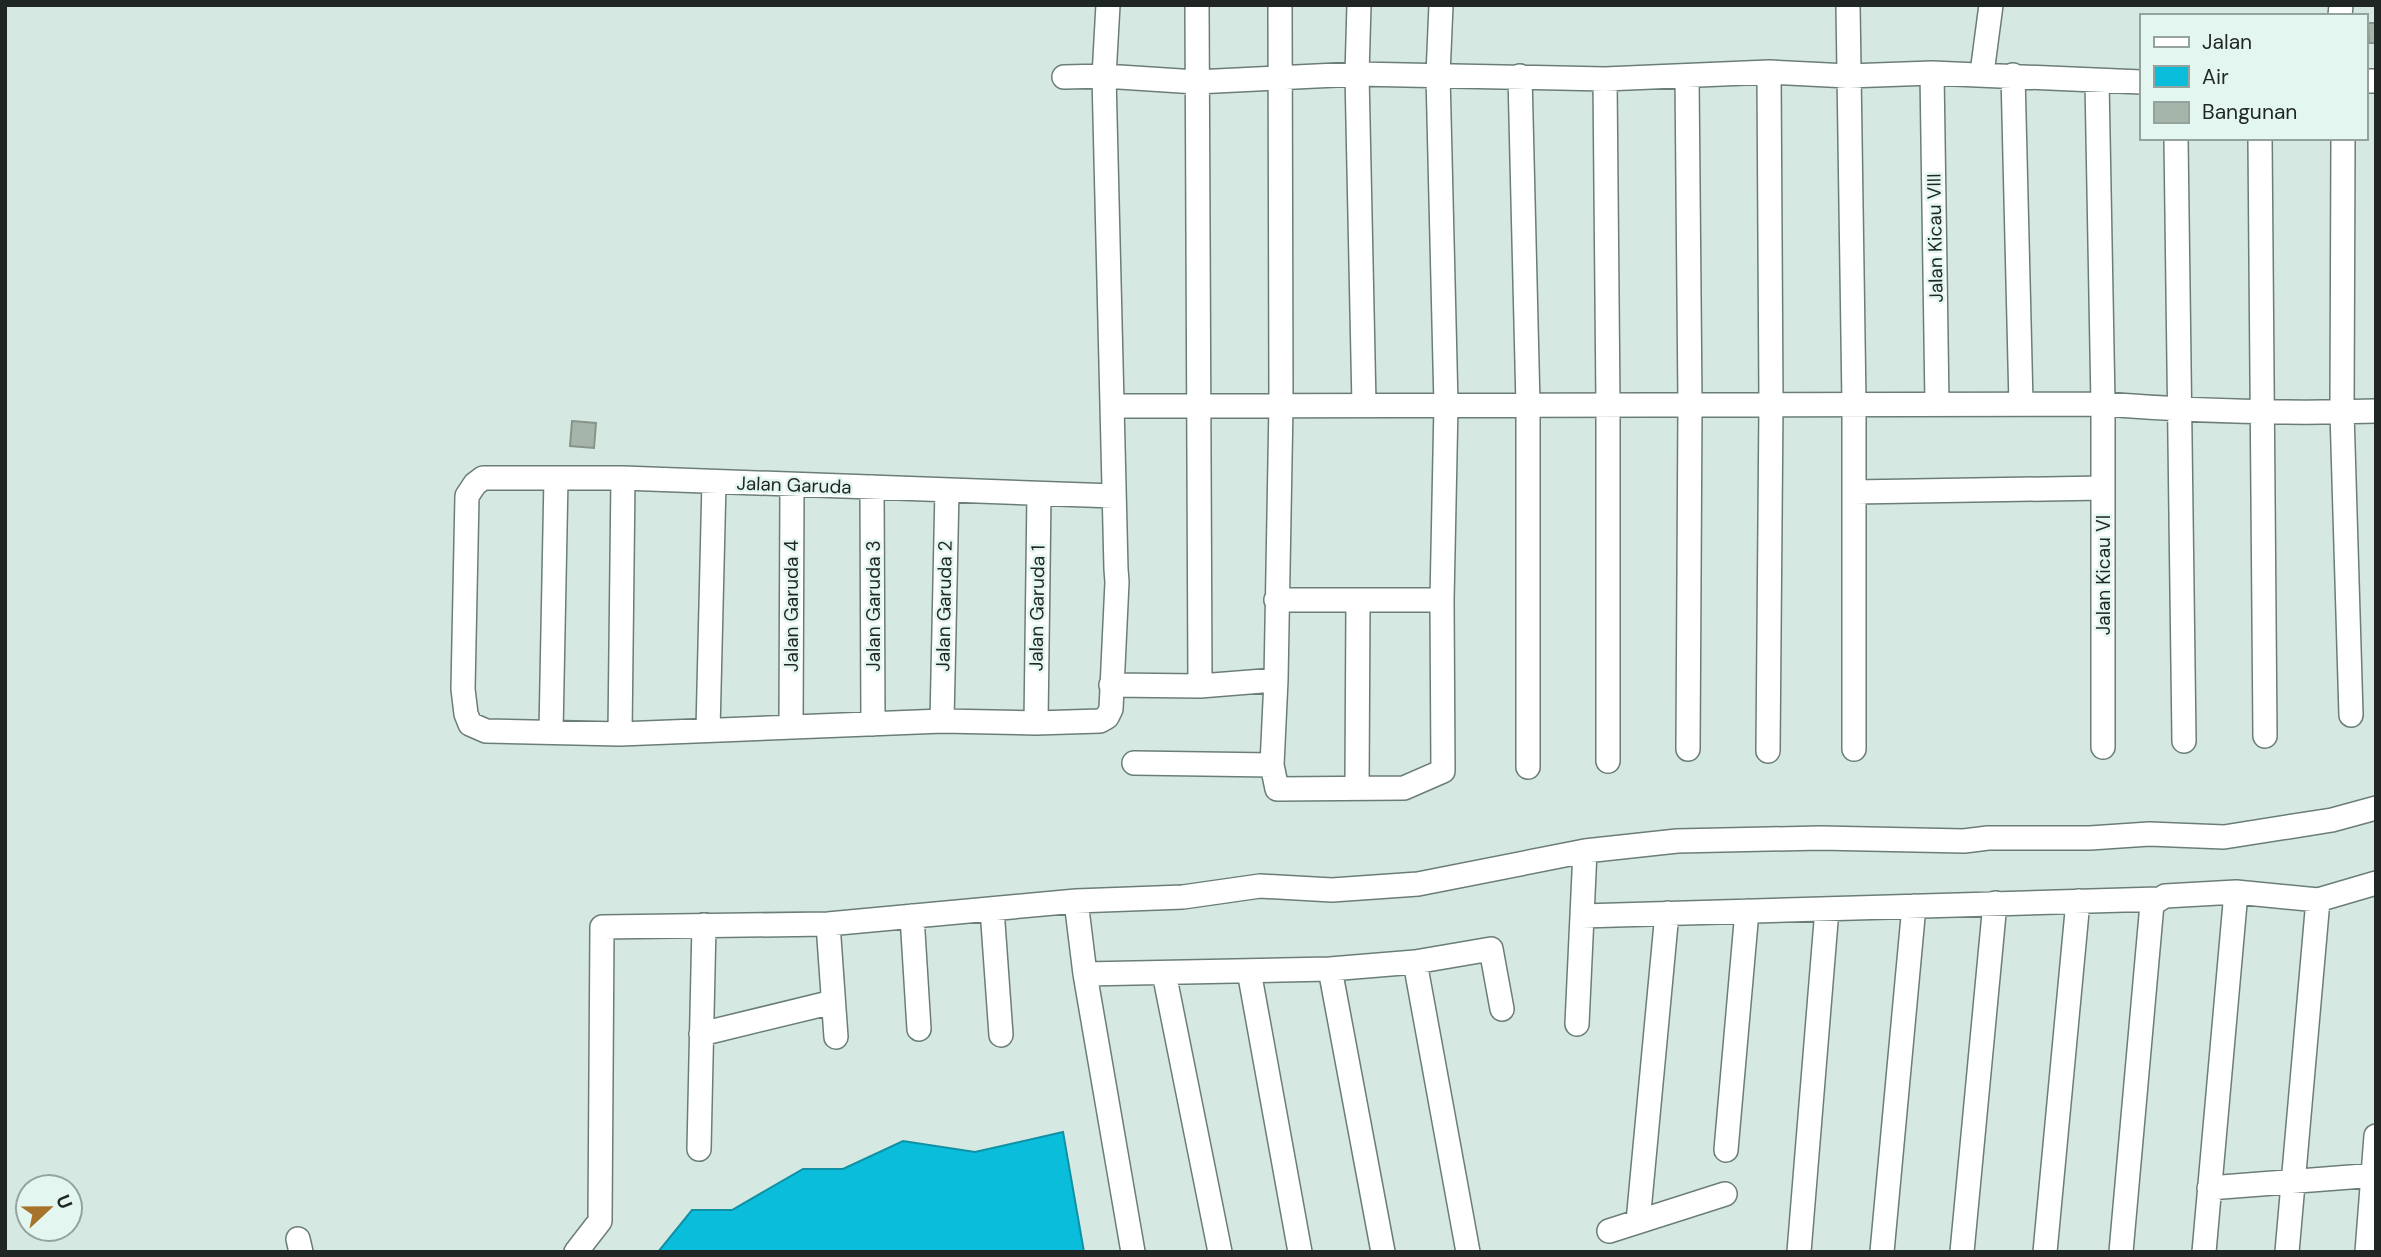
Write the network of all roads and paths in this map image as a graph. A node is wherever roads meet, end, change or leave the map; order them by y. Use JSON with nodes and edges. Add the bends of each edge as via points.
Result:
{"nodes":[{"id":1,"x":1108,"y":5,"type":"edge"},
{"id":2,"x":1197,"y":5,"type":"edge"},
{"id":3,"x":1280,"y":5,"type":"edge"},
{"id":4,"x":1359,"y":5,"type":"edge"},
{"id":5,"x":1441,"y":5,"type":"edge"},
{"id":6,"x":1848,"y":5,"type":"edge"},
{"id":7,"x":1991,"y":5,"type":"edge"},
{"id":8,"x":1769,"y":72,"type":"junction"},
{"id":9,"x":1932,"y":73,"type":"junction"},
{"id":10,"x":1982,"y":73,"type":"junction"},
{"id":11,"x":1357,"y":74,"type":"junction"},
{"id":12,"x":1438,"y":75,"type":"junction"},
{"id":13,"x":2013,"y":75,"type":"junction"},
{"id":14,"x":1104,"y":76,"type":"junction"},
{"id":15,"x":1520,"y":76,"type":"junction"},
{"id":16,"x":1687,"y":76,"type":"junction"},
{"id":17,"x":1848,"y":76,"type":"junction"},
{"id":18,"x":1064,"y":77,"type":"dead end"},
{"id":19,"x":1279,"y":77,"type":"junction"},
{"id":20,"x":1605,"y":79,"type":"junction"},
{"id":21,"x":2096,"y":81,"type":"junction"},
{"id":22,"x":1196,"y":82,"type":"junction"},
{"id":23,"x":2140,"y":82,"type":"edge"},
{"id":24,"x":2176,"y":140,"type":"edge"},
{"id":25,"x":2260,"y":140,"type":"edge"},
{"id":26,"x":2343,"y":140,"type":"edge"},
{"id":27,"x":1690,"y":404,"type":"junction"},
{"id":28,"x":1771,"y":404,"type":"junction"},
{"id":29,"x":1854,"y":404,"type":"junction"},
{"id":30,"x":1937,"y":404,"type":"junction"},
{"id":31,"x":2021,"y":404,"type":"junction"},
{"id":32,"x":2103,"y":404,"type":"junction"},
{"id":33,"x":1112,"y":405,"type":"junction"},
{"id":34,"x":1199,"y":405,"type":"junction"},
{"id":35,"x":1280,"y":405,"type":"junction"},
{"id":36,"x":1364,"y":405,"type":"junction"},
{"id":37,"x":1446,"y":405,"type":"junction"},
{"id":38,"x":1528,"y":405,"type":"junction"},
{"id":39,"x":1608,"y":405,"type":"junction"},
{"id":40,"x":2180,"y":410,"type":"junction"},
{"id":41,"x":2376,"y":411,"type":"edge"},
{"id":42,"x":2263,"y":412,"type":"junction"},
{"id":43,"x":2342,"y":412,"type":"junction"},
{"id":44,"x":556,"y":478,"type":"junction"},
{"id":45,"x":623,"y":478,"type":"junction"},
{"id":46,"x":714,"y":482,"type":"junction"},
{"id":47,"x":792,"y":485,"type":"junction"},
{"id":48,"x":872,"y":487,"type":"junction"},
{"id":49,"x":2103,"y":488,"type":"junction"},
{"id":50,"x":947,"y":490,"type":"junction"},
{"id":51,"x":1854,"y":492,"type":"junction"},
{"id":52,"x":1039,"y":494,"type":"junction"},
{"id":53,"x":1114,"y":496,"type":"junction"},
{"id":54,"x":1276,"y":600,"type":"junction"},
{"id":55,"x":1358,"y":600,"type":"junction"},
{"id":56,"x":1442,"y":600,"type":"junction"},
{"id":57,"x":1276,"y":680,"type":"junction"},
{"id":58,"x":1111,"y":685,"type":"junction"},
{"id":59,"x":1200,"y":686,"type":"junction"},
{"id":60,"x":2351,"y":715,"type":"dead end"},
{"id":61,"x":942,"y":721,"type":"junction"},
{"id":62,"x":1035,"y":723,"type":"junction"},
{"id":63,"x":873,"y":724,"type":"junction"},
{"id":64,"x":791,"y":727,"type":"junction"},
{"id":65,"x":708,"y":730,"type":"junction"},
{"id":66,"x":551,"y":732,"type":"junction"},
{"id":67,"x":620,"y":734,"type":"junction"},
{"id":68,"x":2265,"y":736,"type":"dead end"},
{"id":69,"x":2184,"y":741,"type":"dead end"},
{"id":70,"x":2104,"y":747,"type":"dead end"},
{"id":71,"x":1688,"y":749,"type":"dead end"},
{"id":72,"x":1854,"y":749,"type":"dead end"},
{"id":73,"x":1768,"y":751,"type":"dead end"},
{"id":74,"x":1608,"y":761,"type":"dead end"},
{"id":75,"x":1135,"y":763,"type":"dead end"},
{"id":76,"x":1272,"y":765,"type":"junction"},
{"id":77,"x":1528,"y":767,"type":"dead end"},
{"id":78,"x":1357,"y":787,"type":"junction"},
{"id":79,"x":2376,"y":808,"type":"edge"},
{"id":80,"x":1585,"y":850,"type":"junction"},
{"id":81,"x":2376,"y":883,"type":"edge"},
{"id":82,"x":2236,"y":892,"type":"junction"},
{"id":83,"x":2158,"y":899,"type":"junction"},
{"id":84,"x":2318,"y":900,"type":"junction"},
{"id":85,"x":1076,"y":901,"type":"junction"},
{"id":86,"x":2078,"y":901,"type":"junction"},
{"id":87,"x":1996,"y":903,"type":"junction"},
{"id":88,"x":1914,"y":906,"type":"junction"},
{"id":89,"x":992,"y":909,"type":"junction"},
{"id":90,"x":1827,"y":909,"type":"junction"},
{"id":91,"x":1747,"y":911,"type":"junction"},
{"id":92,"x":1667,"y":913,"type":"junction"},
{"id":93,"x":912,"y":916,"type":"junction"},
{"id":94,"x":1582,"y":916,"type":"junction"},
{"id":95,"x":828,"y":924,"type":"junction"},
{"id":96,"x":704,"y":925,"type":"junction"},
{"id":97,"x":1415,"y":962,"type":"junction"},
{"id":98,"x":1330,"y":969,"type":"junction"},
{"id":99,"x":1249,"y":971,"type":"junction"},
{"id":100,"x":1164,"y":973,"type":"junction"},
{"id":101,"x":1084,"y":974,"type":"junction"},
{"id":102,"x":833,"y":1002,"type":"junction"},
{"id":103,"x":1502,"y":1009,"type":"dead end"},
{"id":104,"x":1577,"y":1024,"type":"dead end"},
{"id":105,"x":919,"y":1029,"type":"dead end"},
{"id":106,"x":701,"y":1034,"type":"junction"},
{"id":107,"x":1001,"y":1035,"type":"dead end"},
{"id":108,"x":836,"y":1037,"type":"dead end"},
{"id":109,"x":2376,"y":1136,"type":"edge"},
{"id":110,"x":699,"y":1149,"type":"dead end"},
{"id":111,"x":1726,"y":1150,"type":"dead end"},
{"id":112,"x":2374,"y":1175,"type":"edge"},
{"id":113,"x":2293,"y":1181,"type":"junction"},
{"id":114,"x":2209,"y":1188,"type":"junction"},
{"id":115,"x":1726,"y":1194,"type":"dead end"},
{"id":116,"x":1638,"y":1222,"type":"junction"},
{"id":117,"x":1609,"y":1231,"type":"dead end"},
{"id":118,"x":576,"y":1252,"type":"edge"},
{"id":119,"x":1133,"y":1252,"type":"edge"},
{"id":120,"x":1220,"y":1252,"type":"edge"},
{"id":121,"x":1300,"y":1252,"type":"edge"},
{"id":122,"x":1383,"y":1252,"type":"edge"},
{"id":123,"x":1468,"y":1252,"type":"edge"},
{"id":124,"x":1799,"y":1252,"type":"edge"},
{"id":125,"x":1882,"y":1252,"type":"edge"},
{"id":126,"x":1962,"y":1252,"type":"edge"},
{"id":127,"x":2045,"y":1252,"type":"edge"},
{"id":128,"x":2121,"y":1252,"type":"edge"},
{"id":129,"x":2204,"y":1252,"type":"edge"},
{"id":130,"x":2287,"y":1252,"type":"edge"},
{"id":131,"x":2367,"y":1252,"type":"edge"}],
"edges":[{"from":1,"to":14,"type":"street"},
{"from":2,"to":22,"type":"street"},
{"from":3,"to":19,"type":"street"},
{"from":4,"to":11,"type":"street"},
{"from":5,"to":12,"type":"street"},
{"from":6,"to":17,"type":"street"},
{"from":7,"to":10,"type":"street"},
{"from":8,"to":16,"type":"street"},
{"from":8,"to":17,"type":"street"},
{"from":8,"to":28,"type":"street"},
{"from":9,"to":10,"type":"street"},
{"from":9,"to":17,"type":"street"},
{"from":9,"to":30,"type":"street","name":"Jalan Kicau VIII"},
{"from":10,"to":13,"type":"street"},
{"from":11,"to":12,"type":"street"},
{"from":11,"to":19,"type":"street"},
{"from":11,"to":36,"type":"street"},
{"from":12,"to":15,"type":"street"},
{"from":12,"to":37,"type":"street"},
{"from":13,"to":21,"type":"street"},
{"from":13,"to":31,"type":"street"},
{"from":14,"to":18,"type":"street"},
{"from":14,"to":22,"type":"street"},
{"from":14,"to":33,"type":"street"},
{"from":15,"to":20,"type":"street"},
{"from":15,"to":38,"type":"street"},
{"from":16,"to":20,"type":"street"},
{"from":16,"to":27,"type":"street"},
{"from":17,"to":29,"type":"street"},
{"from":19,"to":22,"type":"street"},
{"from":19,"to":35,"type":"street"},
{"from":20,"to":39,"type":"street"},
{"from":21,"to":23,"type":"street"},
{"from":21,"to":32,"type":"street","name":"Jalan Kicau VI"},
{"from":22,"to":34,"type":"street"},
{"from":24,"to":40,"type":"street"},
{"from":25,"to":42,"type":"street"},
{"from":26,"to":43,"type":"street"},
{"from":27,"to":28,"type":"street"},
{"from":27,"to":39,"type":"street"},
{"from":27,"to":71,"type":"street"},
{"from":28,"to":29,"type":"street"},
{"from":28,"to":73,"type":"street"},
{"from":29,"to":30,"type":"street"},
{"from":29,"to":51,"type":"street"},
{"from":30,"to":31,"type":"street"},
{"from":31,"to":32,"type":"street"},
{"from":32,"to":40,"type":"street"},
{"from":32,"to":49,"type":"street","name":"Jalan Kicau VI"},
{"from":33,"to":34,"type":"street"},
{"from":33,"to":53,"type":"street"},
{"from":34,"to":35,"type":"street"},
{"from":34,"to":59,"type":"street"},
{"from":35,"to":36,"type":"street"},
{"from":35,"to":54,"type":"street"},
{"from":36,"to":37,"type":"street"},
{"from":37,"to":38,"type":"street"},
{"from":37,"to":56,"type":"street"},
{"from":38,"to":39,"type":"street"},
{"from":38,"to":77,"type":"street"},
{"from":39,"to":74,"type":"street"},
{"from":40,"to":42,"type":"street"},
{"from":40,"to":69,"type":"street"},
{"from":41,"to":43,"type":"street"},
{"from":42,"to":43,"type":"street"},
{"from":42,"to":68,"type":"street"},
{"from":43,"to":60,"type":"street"},
{"from":44,"to":45,"type":"street","name":"Jalan Garuda"},
{"from":44,"to":66,"type":"street"},
{"from":44,"to":66,"type":"street","name":"Jalan Garuda","via":[[483,478],[467,496],[463,688],[470,724],[486,731]]},
{"from":45,"to":46,"type":"street","name":"Jalan Garuda"},
{"from":45,"to":67,"type":"street"},
{"from":46,"to":47,"type":"street","name":"Jalan Garuda"},
{"from":46,"to":65,"type":"street"},
{"from":47,"to":48,"type":"street","name":"Jalan Garuda"},
{"from":47,"to":64,"type":"street","name":"Jalan Garuda 4"},
{"from":48,"to":50,"type":"street","name":"Jalan Garuda"},
{"from":48,"to":63,"type":"street","name":"Jalan Garuda 3"},
{"from":49,"to":51,"type":"street"},
{"from":49,"to":70,"type":"street","name":"Jalan Kicau VI"},
{"from":50,"to":52,"type":"street","name":"Jalan Garuda"},
{"from":50,"to":61,"type":"street","name":"Jalan Garuda 2"},
{"from":51,"to":72,"type":"street"},
{"from":52,"to":53,"type":"street","name":"Jalan Garuda"},
{"from":52,"to":62,"type":"street","name":"Jalan Garuda 1"},
{"from":53,"to":58,"type":"street"},
{"from":54,"to":55,"type":"street"},
{"from":54,"to":57,"type":"street"},
{"from":55,"to":56,"type":"street"},
{"from":55,"to":78,"type":"street"},
{"from":56,"to":78,"type":"street","via":[[1443,771],[1404,788]]},
{"from":57,"to":59,"type":"street"},
{"from":57,"to":76,"type":"street"},
{"from":58,"to":59,"type":"street"},
{"from":58,"to":62,"type":"street","via":[[1111,709],[1100,721]]},
{"from":61,"to":62,"type":"street"},
{"from":61,"to":63,"type":"street"},
{"from":63,"to":64,"type":"street"},
{"from":64,"to":65,"type":"street"},
{"from":65,"to":67,"type":"street"},
{"from":66,"to":67,"type":"street"},
{"from":75,"to":76,"type":"street"},
{"from":76,"to":78,"type":"street","via":[[1277,789]]},
{"from":79,"to":80,"type":"street","via":[[2332,820],[2224,837],[1820,838],[1677,841]]},
{"from":80,"to":85,"type":"street","via":[[1418,884],[1332,890],[1260,886],[1183,897]]},
{"from":80,"to":94,"type":"street"},
{"from":81,"to":84,"type":"street"},
{"from":82,"to":83,"type":"street"},
{"from":82,"to":84,"type":"street"},
{"from":82,"to":114,"type":"street"},
{"from":83,"to":86,"type":"street"},
{"from":83,"to":128,"type":"street","via":[[2152,904]]},
{"from":84,"to":113,"type":"street"},
{"from":85,"to":89,"type":"street"},
{"from":85,"to":101,"type":"street"},
{"from":86,"to":87,"type":"street"},
{"from":86,"to":127,"type":"street"},
{"from":87,"to":88,"type":"street"},
{"from":87,"to":126,"type":"street"},
{"from":88,"to":90,"type":"street"},
{"from":88,"to":125,"type":"street"},
{"from":89,"to":93,"type":"street"},
{"from":89,"to":107,"type":"street"},
{"from":90,"to":91,"type":"street"},
{"from":90,"to":124,"type":"street"},
{"from":91,"to":92,"type":"street"},
{"from":91,"to":111,"type":"street"},
{"from":92,"to":94,"type":"street"},
{"from":92,"to":116,"type":"street"},
{"from":93,"to":95,"type":"street"},
{"from":93,"to":105,"type":"street"},
{"from":94,"to":104,"type":"street"},
{"from":95,"to":96,"type":"street"},
{"from":95,"to":102,"type":"street"},
{"from":96,"to":106,"type":"street"},
{"from":96,"to":118,"type":"street","via":[[603,927],[600,1221]]},
{"from":97,"to":98,"type":"street"},
{"from":97,"to":103,"type":"street","via":[[1491,949]]},
{"from":97,"to":123,"type":"street"},
{"from":98,"to":99,"type":"street"},
{"from":98,"to":122,"type":"street"},
{"from":99,"to":100,"type":"street"},
{"from":99,"to":121,"type":"street"},
{"from":100,"to":101,"type":"street"},
{"from":100,"to":120,"type":"street"},
{"from":101,"to":119,"type":"street"},
{"from":102,"to":106,"type":"street"},
{"from":102,"to":108,"type":"street"},
{"from":106,"to":110,"type":"street"},
{"from":109,"to":112,"type":"street"},
{"from":112,"to":113,"type":"street"},
{"from":112,"to":131,"type":"street"},
{"from":113,"to":114,"type":"street"},
{"from":113,"to":130,"type":"street"},
{"from":114,"to":129,"type":"street"},
{"from":115,"to":116,"type":"street"},
{"from":116,"to":117,"type":"street"}]}
